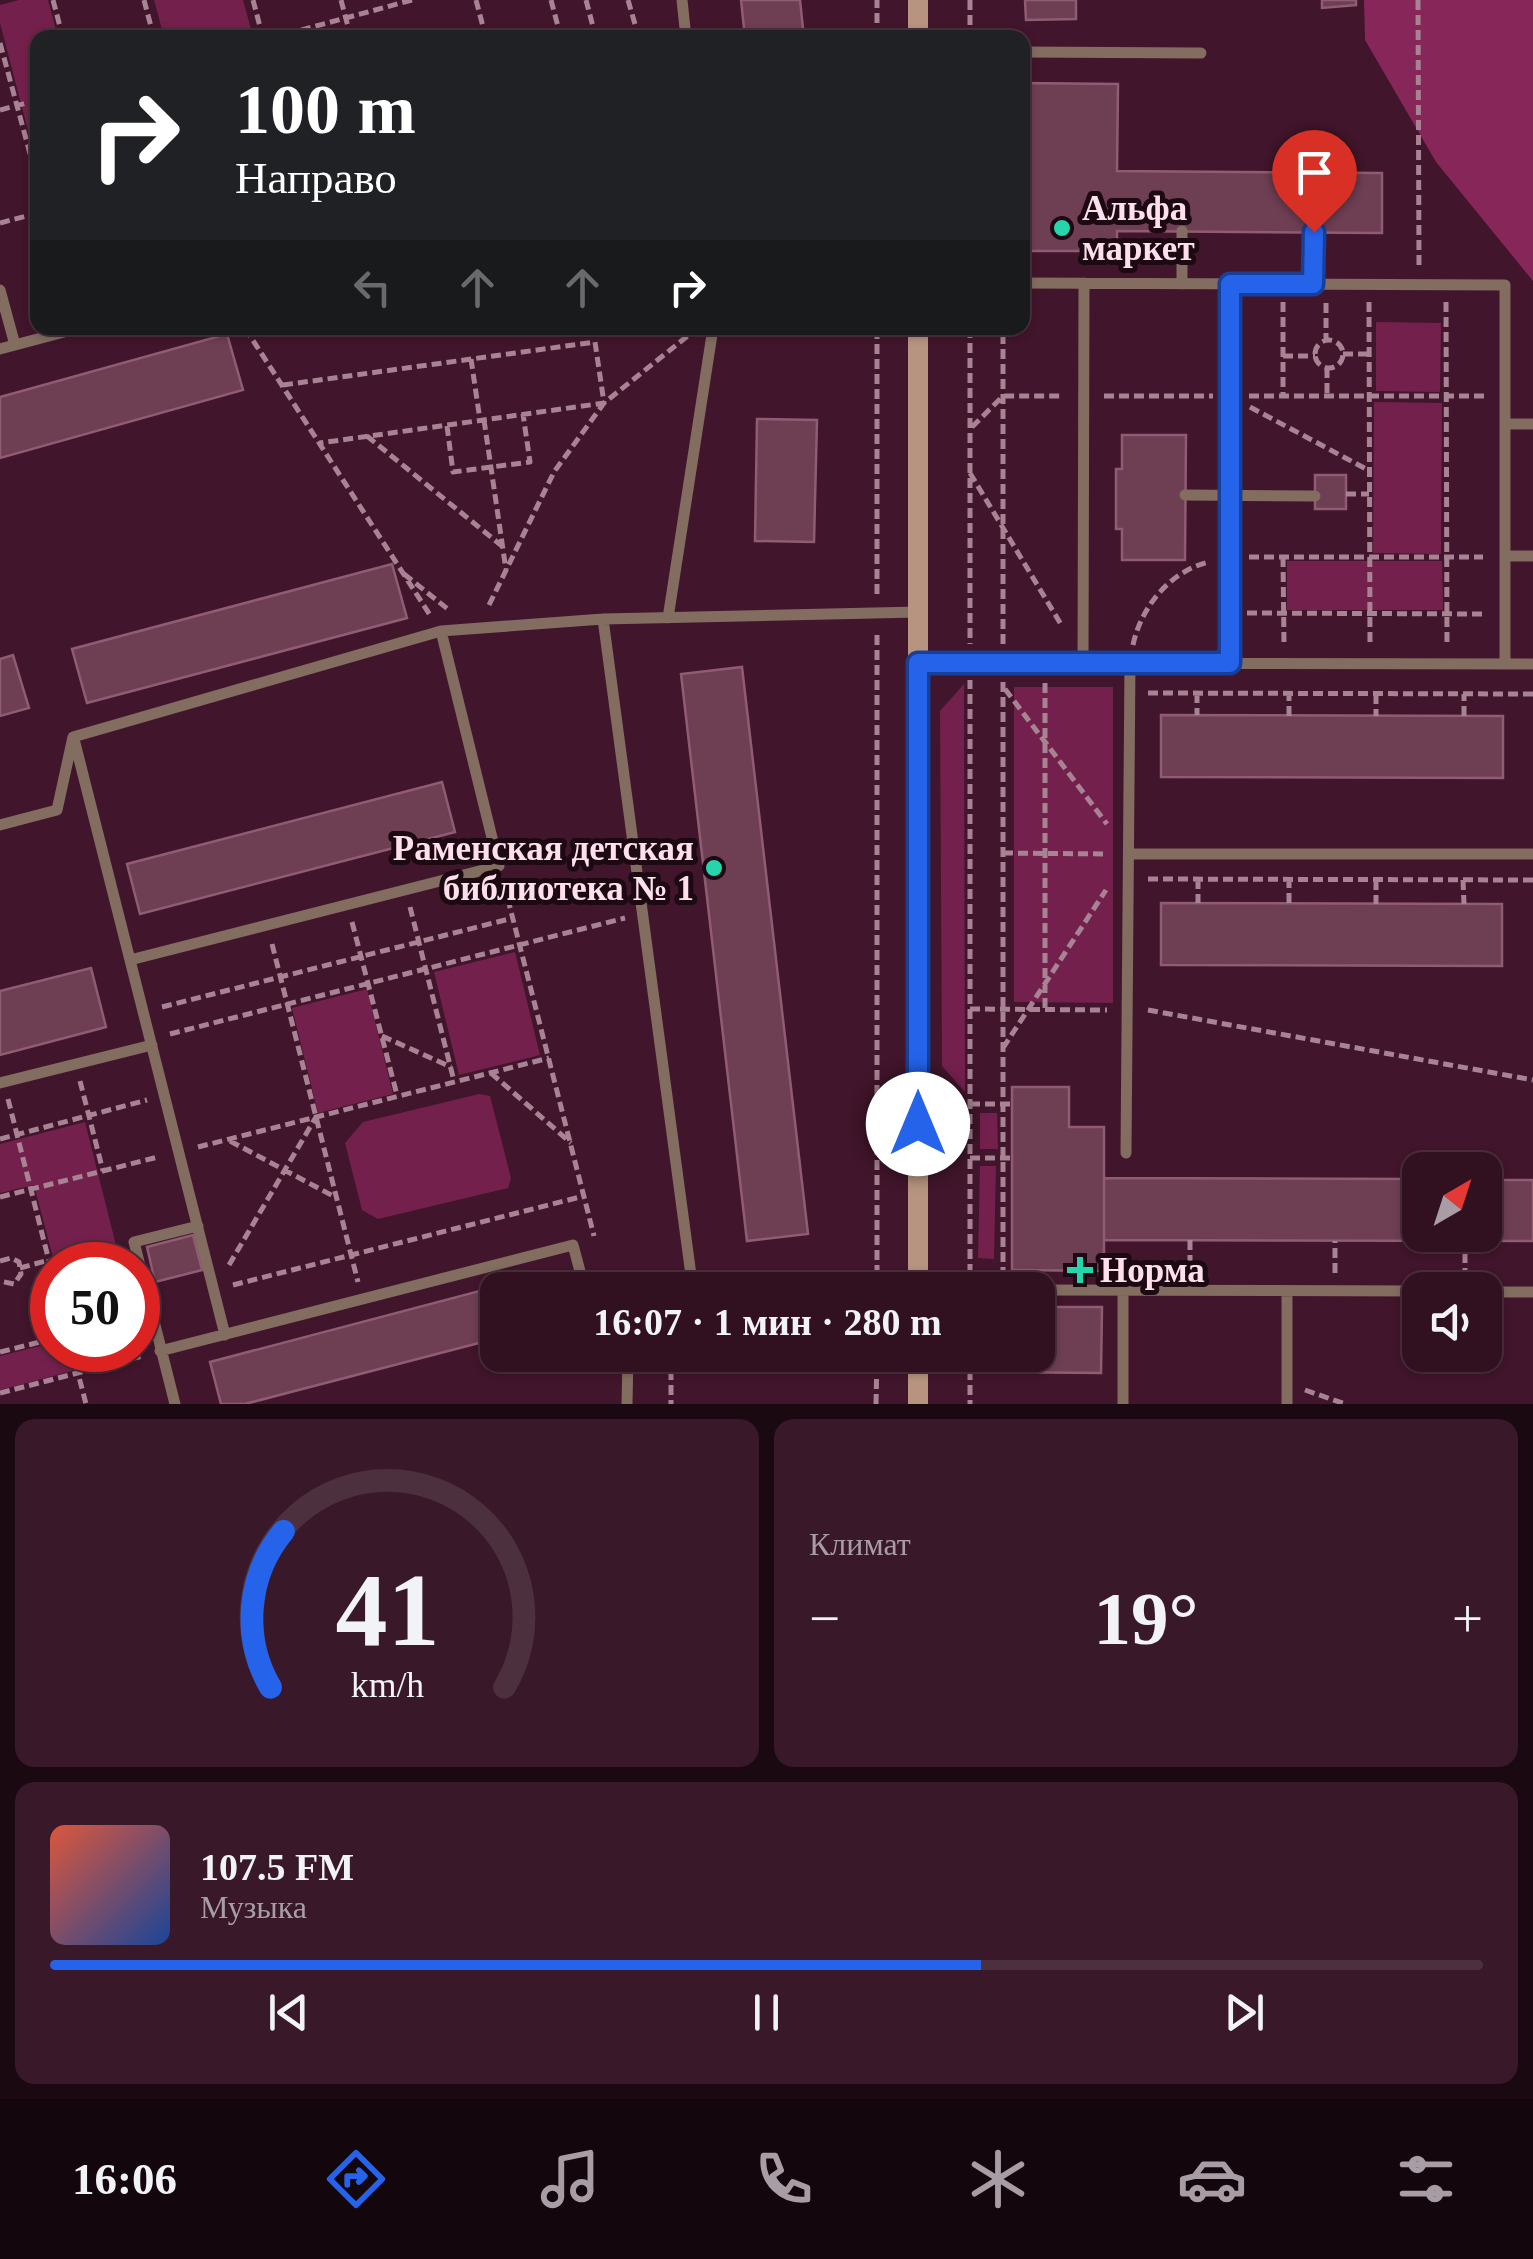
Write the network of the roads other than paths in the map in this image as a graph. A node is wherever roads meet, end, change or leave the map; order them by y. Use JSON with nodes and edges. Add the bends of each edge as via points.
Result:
{"nodes":[{"id":1,"x":682,"y":0,"type":"edge"},
{"id":2,"x":918,"y":0,"type":"edge"},
{"id":3,"x":685,"y":30,"type":"edge"},
{"id":4,"x":918,"y":30,"type":"edge"},
{"id":5,"x":1030,"y":52,"type":"edge"},
{"id":6,"x":1200,"y":53,"type":"dead end"},
{"id":7,"x":1182,"y":231,"type":"dead end"},
{"id":8,"x":1314,"y":232,"type":"dead end"},
{"id":9,"x":1030,"y":283,"type":"edge"},
{"id":10,"x":1084,"y":283,"type":"junction"},
{"id":11,"x":1182,"y":284,"type":"junction"},
{"id":12,"x":1230,"y":284,"type":"junction"},
{"id":13,"x":1320,"y":284,"type":"junction"},
{"id":14,"x":0,"y":290,"type":"edge"},
{"id":15,"x":52,"y":335,"type":"edge"},
{"id":16,"x":712,"y":335,"type":"edge"},
{"id":17,"x":918,"y":335,"type":"edge"},
{"id":18,"x":14,"y":345,"type":"junction"},
{"id":19,"x":0,"y":348,"type":"edge"},
{"id":20,"x":1505,"y":424,"type":"junction"},
{"id":21,"x":1533,"y":424,"type":"edge"},
{"id":22,"x":1186,"y":495,"type":"dead end"},
{"id":23,"x":1230,"y":496,"type":"junction"},
{"id":24,"x":1316,"y":496,"type":"dead end"},
{"id":25,"x":1505,"y":556,"type":"junction"},
{"id":26,"x":1533,"y":556,"type":"edge"},
{"id":27,"x":918,"y":612,"type":"junction"},
{"id":28,"x":668,"y":618,"type":"junction"},
{"id":29,"x":603,"y":620,"type":"junction"},
{"id":30,"x":441,"y":631,"type":"junction"},
{"id":31,"x":918,"y":663,"type":"junction"},
{"id":32,"x":1084,"y":663,"type":"junction"},
{"id":33,"x":1130,"y":663,"type":"junction"},
{"id":34,"x":1230,"y":663,"type":"junction"},
{"id":35,"x":1504,"y":664,"type":"junction"},
{"id":36,"x":1533,"y":664,"type":"edge"},
{"id":37,"x":73,"y":737,"type":"junction"},
{"id":38,"x":0,"y":824,"type":"edge"},
{"id":39,"x":1130,"y":854,"type":"junction"},
{"id":40,"x":1533,"y":854,"type":"edge"},
{"id":41,"x":130,"y":960,"type":"junction"},
{"id":42,"x":151,"y":1042,"type":"junction"},
{"id":43,"x":2,"y":1082,"type":"edge"},
{"id":44,"x":1126,"y":1154,"type":"dead end"},
{"id":45,"x":198,"y":1226,"type":"junction"},
{"id":46,"x":134,"y":1242,"type":"edge"},
{"id":47,"x":580,"y":1272,"type":"edge"},
{"id":48,"x":691,"y":1272,"type":"edge"},
{"id":49,"x":918,"y":1272,"type":"edge"},
{"id":50,"x":1055,"y":1290,"type":"edge"},
{"id":51,"x":1123,"y":1290,"type":"junction"},
{"id":52,"x":1287,"y":1291,"type":"junction"},
{"id":53,"x":1402,"y":1292,"type":"edge"},
{"id":54,"x":1502,"y":1292,"type":"edge"},
{"id":55,"x":1533,"y":1292,"type":"edge"},
{"id":56,"x":225,"y":1334,"type":"junction"},
{"id":57,"x":160,"y":1351,"type":"joint"},
{"id":58,"x":628,"y":1372,"type":"edge"},
{"id":59,"x":918,"y":1372,"type":"edge"},
{"id":60,"x":175,"y":1404,"type":"edge"},
{"id":61,"x":627,"y":1404,"type":"edge"},
{"id":62,"x":918,"y":1404,"type":"edge"},
{"id":63,"x":1123,"y":1404,"type":"edge"},
{"id":64,"x":1287,"y":1404,"type":"edge"}],
"edges":[{"from":1,"to":3,"type":"lane"},
{"from":2,"to":4,"type":"main road"},
{"from":5,"to":6,"type":"lane"},
{"from":7,"to":11,"type":"lane"},
{"from":8,"to":13,"type":"lane"},
{"from":9,"to":10,"type":"lane"},
{"from":10,"to":11,"type":"lane"},
{"from":10,"to":32,"type":"lane"},
{"from":11,"to":12,"type":"lane"},
{"from":12,"to":13,"type":"lane"},
{"from":12,"to":23,"type":"lane"},
{"from":13,"to":20,"type":"lane","via":[[1505,285]]},
{"from":14,"to":18,"type":"lane"},
{"from":15,"to":18,"type":"lane"},
{"from":16,"to":28,"type":"lane"},
{"from":17,"to":27,"type":"main road"},
{"from":18,"to":19,"type":"lane"},
{"from":20,"to":21,"type":"lane"},
{"from":20,"to":25,"type":"lane"},
{"from":22,"to":23,"type":"lane"},
{"from":23,"to":24,"type":"lane"},
{"from":23,"to":34,"type":"lane"},
{"from":25,"to":26,"type":"lane"},
{"from":25,"to":35,"type":"lane"},
{"from":27,"to":28,"type":"lane"},
{"from":27,"to":31,"type":"main road"},
{"from":28,"to":29,"type":"lane"},
{"from":29,"to":30,"type":"lane"},
{"from":29,"to":48,"type":"lane"},
{"from":30,"to":37,"type":"lane"},
{"from":30,"to":41,"type":"lane","via":[[500,866]]},
{"from":31,"to":32,"type":"lane"},
{"from":31,"to":49,"type":"main road"},
{"from":32,"to":33,"type":"lane"},
{"from":33,"to":34,"type":"lane"},
{"from":33,"to":39,"type":"lane"},
{"from":34,"to":35,"type":"lane"},
{"from":35,"to":36,"type":"lane"},
{"from":37,"to":38,"type":"lane","via":[[57,810]]},
{"from":37,"to":41,"type":"lane"},
{"from":39,"to":40,"type":"lane"},
{"from":39,"to":44,"type":"lane"},
{"from":41,"to":42,"type":"lane"},
{"from":42,"to":43,"type":"lane"},
{"from":42,"to":45,"type":"lane"},
{"from":45,"to":46,"type":"lane"},
{"from":45,"to":56,"type":"lane"},
{"from":47,"to":56,"type":"lane","via":[[573,1245]]},
{"from":50,"to":51,"type":"lane"},
{"from":51,"to":52,"type":"lane"},
{"from":51,"to":63,"type":"lane"},
{"from":52,"to":53,"type":"lane"},
{"from":52,"to":64,"type":"lane"},
{"from":54,"to":55,"type":"lane"},
{"from":56,"to":57,"type":"lane"},
{"from":57,"to":60,"type":"lane"},
{"from":58,"to":61,"type":"lane"},
{"from":59,"to":62,"type":"main road"}]}
